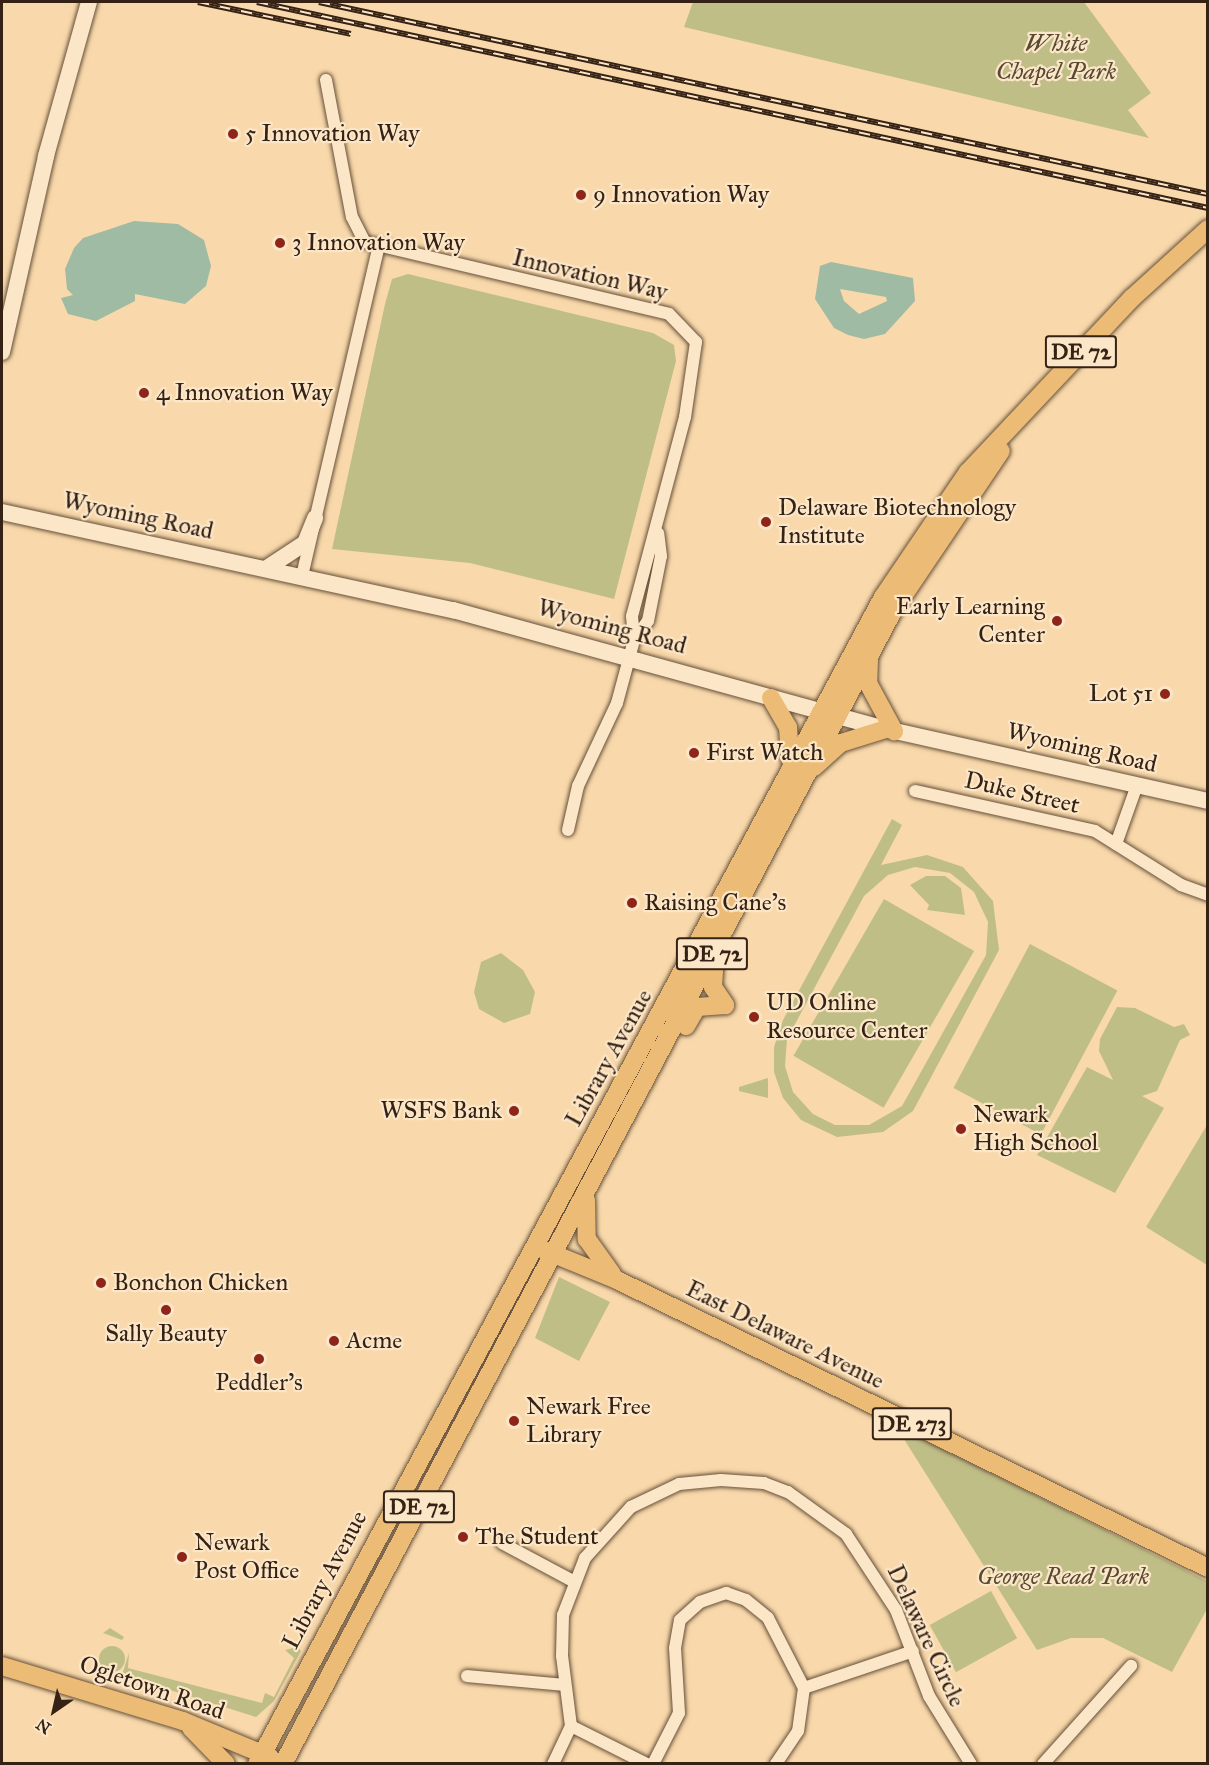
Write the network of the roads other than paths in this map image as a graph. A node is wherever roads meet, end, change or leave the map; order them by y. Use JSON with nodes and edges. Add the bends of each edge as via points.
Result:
{"nodes":[{"id":1,"x":89,"y":2,"type":"edge"},
{"id":2,"x":326,"y":80,"type":"dead end"},
{"id":3,"x":1208,"y":229,"type":"edge"},
{"id":4,"x":379,"y":246,"type":"junction"},
{"id":5,"x":2,"y":352,"type":"edge"},
{"id":6,"x":1032,"y":409,"type":"junction"},
{"id":7,"x":2,"y":499,"type":"edge"},
{"id":8,"x":7,"y":512,"type":"edge"},
{"id":9,"x":315,"y":518,"type":"junction"},
{"id":10,"x":267,"y":568,"type":"junction"},
{"id":11,"x":302,"y":576,"type":"junction"},
{"id":12,"x":632,"y":648,"type":"junction"},
{"id":13,"x":870,"y":654,"type":"junction"},
{"id":14,"x":771,"y":698,"type":"junction"},
{"id":15,"x":828,"y":714,"type":"junction"},
{"id":16,"x":890,"y":730,"type":"junction"},
{"id":17,"x":788,"y":767,"type":"junction"},
{"id":18,"x":800,"y":781,"type":"junction"},
{"id":19,"x":1137,"y":785,"type":"junction"},
{"id":20,"x":915,"y":791,"type":"dead end"},
{"id":21,"x":1208,"y":801,"type":"edge"},
{"id":22,"x":568,"y":830,"type":"dead end"},
{"id":23,"x":1116,"y":844,"type":"junction"},
{"id":24,"x":1208,"y":895,"type":"edge"},
{"id":25,"x":716,"y":946,"type":"junction"},
{"id":26,"x":629,"y":1112,"type":"junction"},
{"id":27,"x":586,"y":1192,"type":"junction"},
{"id":28,"x":533,"y":1249,"type":"junction"},
{"id":29,"x":555,"y":1251,"type":"junction"},
{"id":30,"x":617,"y":1280,"type":"junction"},
{"id":31,"x":502,"y":1543,"type":"dead end"},
{"id":32,"x":1208,"y":1568,"type":"edge"},
{"id":33,"x":573,"y":1581,"type":"junction"},
{"id":34,"x":913,"y":1652,"type":"junction"},
{"id":35,"x":2,"y":1666,"type":"edge"},
{"id":36,"x":1131,"y":1666,"type":"dead end"},
{"id":37,"x":467,"y":1676,"type":"dead end"},
{"id":38,"x":565,"y":1685,"type":"junction"},
{"id":39,"x":804,"y":1688,"type":"junction"},
{"id":40,"x":183,"y":1721,"type":"junction"},
{"id":41,"x":572,"y":1726,"type":"junction"},
{"id":42,"x":259,"y":1758,"type":"edge"},
{"id":43,"x":284,"y":1763,"type":"edge"},
{"id":44,"x":226,"y":1764,"type":"edge"},
{"id":45,"x":553,"y":1764,"type":"edge"},
{"id":46,"x":647,"y":1764,"type":"edge"},
{"id":47,"x":653,"y":1764,"type":"edge"},
{"id":48,"x":776,"y":1764,"type":"edge"},
{"id":49,"x":971,"y":1764,"type":"edge"},
{"id":50,"x":1043,"y":1764,"type":"edge"}],
"edges":[{"from":1,"to":5,"type":"street"},
{"from":2,"to":4,"type":"street","name":"Innovation Way","via":[[357,231]]},
{"from":3,"to":6,"type":"main road","name":"Library Avenue","number":"DE 72","via":[[1132,298]]},
{"from":4,"to":9,"type":"street"},
{"from":4,"to":12,"type":"street","name":"Innovation Way","via":[[669,314],[683,323],[696,342],[695,368],[657,533],[661,556],[648,621]]},
{"from":6,"to":13,"type":"main road","name":"Library Avenue","number":"DE 72","via":[[925,561]]},
{"from":6,"to":15,"type":"main road","name":"Library Avenue","number":"DE 72","via":[[968,472],[921,537]]},
{"from":7,"to":8,"type":"street"},
{"from":8,"to":10,"type":"street","name":"Wyoming Road"},
{"from":9,"to":10,"type":"street","via":[[305,543]]},
{"from":9,"to":11,"type":"street"},
{"from":10,"to":11,"type":"street","name":"Wyoming Road"},
{"from":11,"to":12,"type":"street","name":"Wyoming Road"},
{"from":12,"to":14,"type":"street","name":"Wyoming Road"},
{"from":12,"to":22,"type":"street","name":"Innovation Way","via":[[617,703],[578,786]]},
{"from":13,"to":15,"type":"main road","name":"Library Avenue","number":"DE 72"},
{"from":13,"to":16,"type":"main road","via":[[868,683]]},
{"from":14,"to":15,"type":"street","name":"Wyoming Road"},
{"from":14,"to":17,"type":"main road","via":[[791,736]]},
{"from":15,"to":16,"type":"street","name":"Wyoming Road"},
{"from":15,"to":17,"type":"main road","name":"Library Avenue","number":"DE 72"},
{"from":15,"to":18,"type":"main road","name":"Library Avenue","number":"DE 72"},
{"from":16,"to":18,"type":"main road","via":[[841,743]]},
{"from":16,"to":19,"type":"street","name":"Wyoming Road"},
{"from":17,"to":28,"type":"main road","name":"Library Avenue","number":"DE 72"},
{"from":18,"to":25,"type":"main road","name":"Library Avenue","number":"DE 72"},
{"from":19,"to":21,"type":"street","name":"Wyoming Road"},
{"from":19,"to":23,"type":"street"},
{"from":20,"to":23,"type":"street","name":"Duke Street","via":[[1095,831]]},
{"from":23,"to":24,"type":"street","name":"Duke Street"},
{"from":25,"to":26,"type":"main road","name":"Library Avenue","number":"DE 72"},
{"from":25,"to":26,"type":"main road","via":[[712,987],[725,1005],[697,1007],[653,1086]]},
{"from":26,"to":27,"type":"main road","name":"Library Avenue","number":"DE 72"},
{"from":27,"to":29,"type":"main road","name":"Library Avenue","number":"DE 72"},
{"from":27,"to":30,"type":"main road","via":[[587,1239]]},
{"from":28,"to":29,"type":"main road","name":"East Delaware Avenue","number":"DE 273"},
{"from":28,"to":42,"type":"main road","name":"Library Avenue","number":"DE 72"},
{"from":29,"to":30,"type":"main road","name":"East Delaware Avenue","number":"DE 273"},
{"from":29,"to":43,"type":"main road","name":"Library Avenue","number":"DE 72"},
{"from":30,"to":32,"type":"main road","name":"East Delaware Avenue","number":"DE 273"},
{"from":31,"to":33,"type":"street"},
{"from":33,"to":34,"type":"street","name":"Delaware Circle","via":[[607,1529],[660,1491],[698,1481],[764,1483],[809,1504],[846,1534],[888,1596]]},
{"from":33,"to":38,"type":"street","name":"Delaware Circle","via":[[561,1631]]},
{"from":34,"to":39,"type":"street"},
{"from":34,"to":49,"type":"street","name":"Delaware Circle","via":[[940,1719]]},
{"from":35,"to":40,"type":"main road","name":"Ogletown Road"},
{"from":36,"to":50,"type":"street"},
{"from":37,"to":38,"type":"street"},
{"from":38,"to":41,"type":"street","name":"Delaware Circle"},
{"from":39,"to":47,"type":"street","via":[[773,1625],[757,1607],[726,1593],[700,1602],[675,1631],[679,1713]]},
{"from":39,"to":48,"type":"street","via":[[798,1731]]},
{"from":40,"to":42,"type":"main road","name":"Ogletown Road"},
{"from":40,"to":44,"type":"main road"},
{"from":41,"to":45,"type":"street"},
{"from":41,"to":46,"type":"street"},
{"from":42,"to":43,"type":"main road","name":"Ogletown Road"}]}
